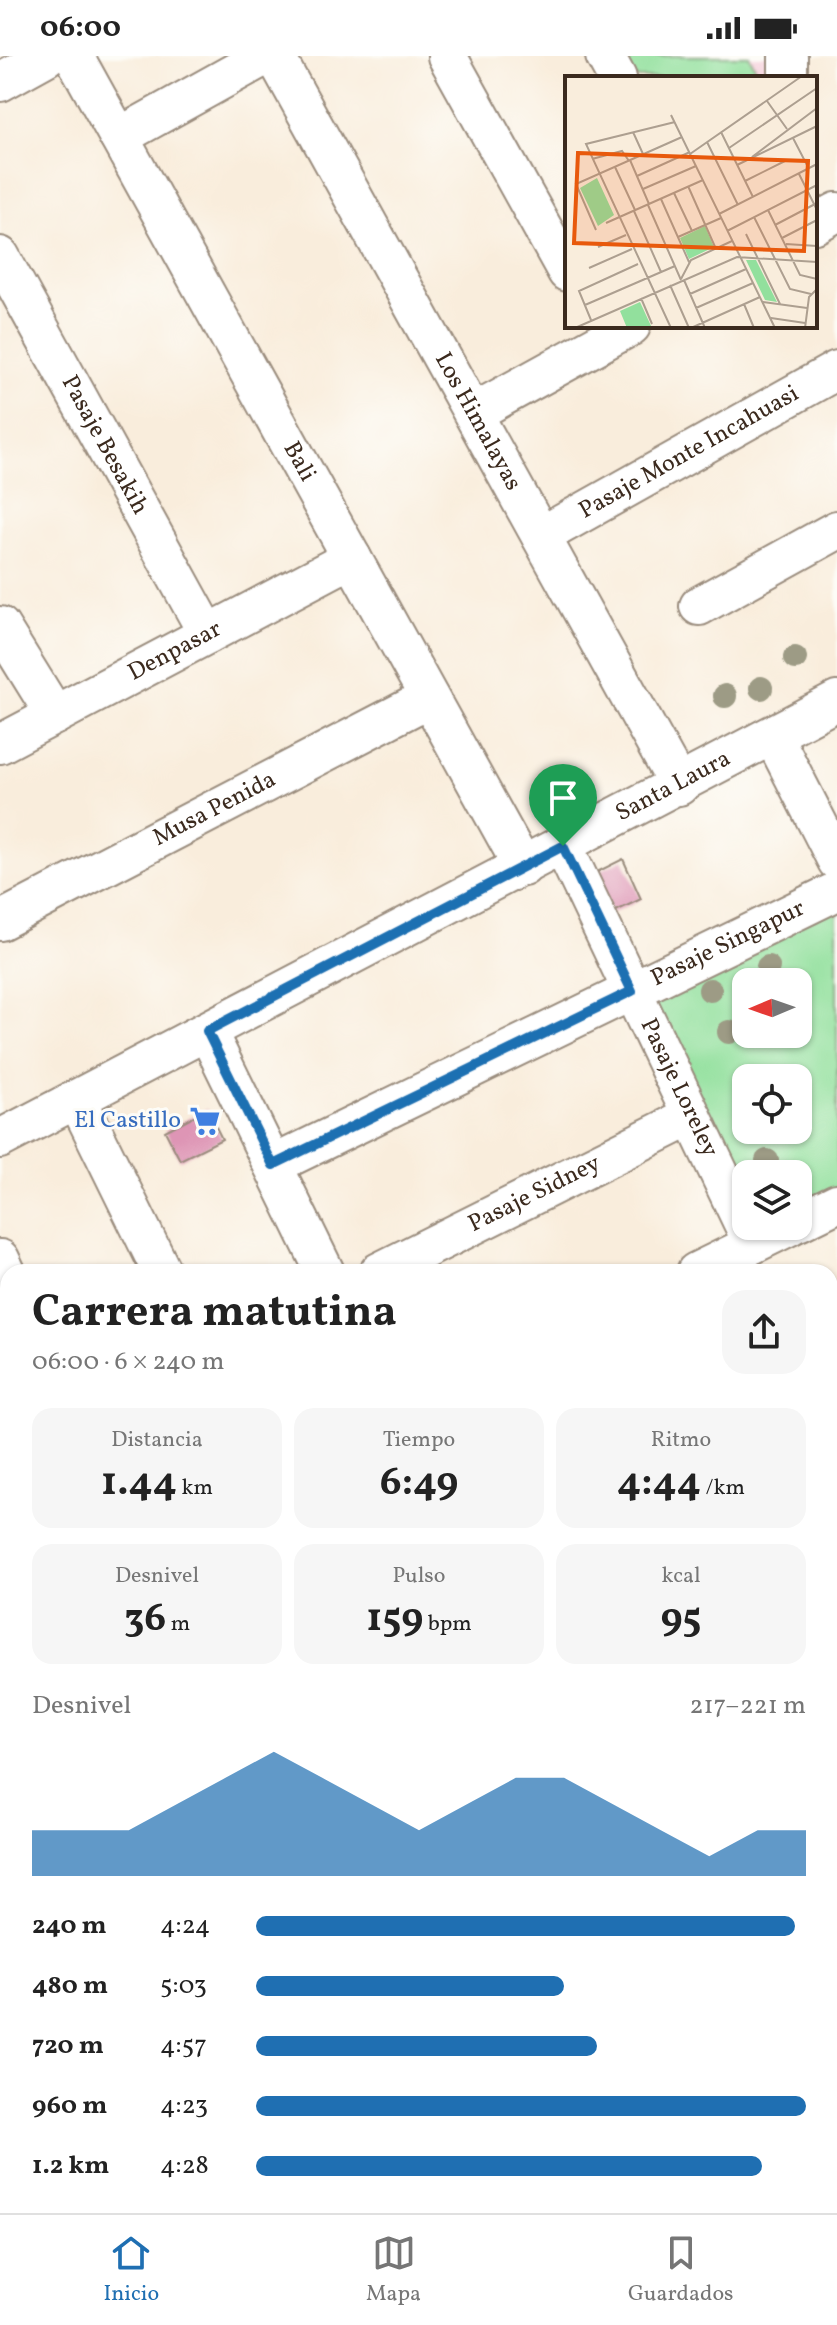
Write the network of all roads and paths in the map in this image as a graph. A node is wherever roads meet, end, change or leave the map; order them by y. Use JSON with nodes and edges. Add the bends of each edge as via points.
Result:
{"nodes":[{"id":1,"x":47,"y":56,"type":"edge"},
{"id":2,"x":74,"y":56,"type":"edge"},
{"id":3,"x":265,"y":56,"type":"edge"},
{"id":4,"x":275,"y":56,"type":"edge"},
{"id":5,"x":447,"y":56,"type":"edge"},
{"id":6,"x":605,"y":56,"type":"edge"},
{"id":7,"x":616,"y":76,"type":"edge"},
{"id":8,"x":0,"y":82,"type":"edge"},
{"id":9,"x":119,"y":137,"type":"junction"},
{"id":10,"x":837,"y":212,"type":"edge"},
{"id":11,"x":817,"y":223,"type":"edge"},
{"id":12,"x":0,"y":256,"type":"edge"},
{"id":13,"x":565,"y":268,"type":"edge"},
{"id":14,"x":611,"y":331,"type":"edge"},
{"id":15,"x":837,"y":370,"type":"edge"},
{"id":16,"x":473,"y":413,"type":"junction"},
{"id":17,"x":837,"y":530,"type":"edge"},
{"id":18,"x":541,"y":536,"type":"junction"},
{"id":19,"x":352,"y":558,"type":"junction"},
{"id":20,"x":699,"y":606,"type":"dead end"},
{"id":21,"x":0,"y":626,"type":"edge"},
{"id":22,"x":208,"y":634,"type":"junction"},
{"id":23,"x":429,"y":698,"type":"junction"},
{"id":24,"x":837,"y":701,"type":"edge"},
{"id":25,"x":55,"y":715,"type":"junction"},
{"id":26,"x":773,"y":736,"type":"junction"},
{"id":27,"x":0,"y":744,"type":"edge"},
{"id":28,"x":679,"y":786,"type":"junction"},
{"id":29,"x":563,"y":846,"type":"junction"},
{"id":30,"x":837,"y":861,"type":"edge"},
{"id":31,"x":523,"y":867,"type":"junction"},
{"id":32,"x":837,"y":891,"type":"edge"},
{"id":33,"x":0,"y":921,"type":"edge"},
{"id":34,"x":632,"y":991,"type":"junction"},
{"id":35,"x":207,"y":1031,"type":"junction"},
{"id":36,"x":77,"y":1099,"type":"junction"},
{"id":37,"x":692,"y":1116,"type":"junction"},
{"id":38,"x":0,"y":1139,"type":"edge"},
{"id":39,"x":273,"y":1165,"type":"junction"},
{"id":40,"x":837,"y":1203,"type":"edge"},
{"id":41,"x":812,"y":1215,"type":"edge"},
{"id":42,"x":761,"y":1240,"type":"edge"},
{"id":43,"x":753,"y":1244,"type":"junction"},
{"id":44,"x":158,"y":1264,"type":"edge"},
{"id":45,"x":321,"y":1264,"type":"edge"},
{"id":46,"x":395,"y":1264,"type":"edge"},
{"id":47,"x":712,"y":1264,"type":"edge"}],
"edges":[{"from":1,"to":8,"type":"street"},
{"from":2,"to":9,"type":"street","name":"Bali"},
{"from":3,"to":9,"type":"street"},
{"from":4,"to":16,"type":"street","name":"Los Himalayas"},
{"from":5,"to":13,"type":"street"},
{"from":6,"to":7,"type":"street"},
{"from":9,"to":19,"type":"street","name":"Bali"},
{"from":10,"to":11,"type":"street"},
{"from":12,"to":22,"type":"street","name":"Pasaje Besakih"},
{"from":14,"to":16,"type":"street"},
{"from":15,"to":18,"type":"street","name":"Pasaje Monte Incahuasi"},
{"from":16,"to":18,"type":"street","name":"Los Himalayas"},
{"from":17,"to":20,"type":"street"},
{"from":18,"to":28,"type":"street","name":"Los Himalayas"},
{"from":19,"to":22,"type":"street","name":"Denpasar"},
{"from":19,"to":23,"type":"street","name":"Bali"},
{"from":21,"to":25,"type":"street"},
{"from":22,"to":25,"type":"street","name":"Denpasar"},
{"from":23,"to":31,"type":"street","name":"Bali"},
{"from":23,"to":33,"type":"street","name":"Musa Penida"},
{"from":24,"to":26,"type":"street","name":"Santa Laura"},
{"from":25,"to":27,"type":"street","name":"Denpasar"},
{"from":26,"to":28,"type":"street","name":"Santa Laura"},
{"from":26,"to":30,"type":"street"},
{"from":28,"to":29,"type":"street","name":"Santa Laura"},
{"from":29,"to":31,"type":"street","name":"Santa Laura"},
{"from":29,"to":34,"type":"street","name":"Pasaje Loreley"},
{"from":31,"to":35,"type":"street","name":"Santa Laura"},
{"from":32,"to":34,"type":"street","name":"Pasaje Singapur"},
{"from":34,"to":37,"type":"street","name":"Pasaje Loreley"},
{"from":34,"to":39,"type":"street","name":"Pasaje Singapur"},
{"from":35,"to":36,"type":"street","name":"Santa Laura"},
{"from":35,"to":39,"type":"street"},
{"from":36,"to":38,"type":"street","name":"Santa Laura"},
{"from":36,"to":44,"type":"street"},
{"from":37,"to":43,"type":"street","name":"Pasaje Loreley"},
{"from":37,"to":46,"type":"street","name":"Pasaje Sidney"},
{"from":39,"to":45,"type":"street"},
{"from":40,"to":41,"type":"street"},
{"from":42,"to":43,"type":"street"},
{"from":43,"to":47,"type":"street"}]}
